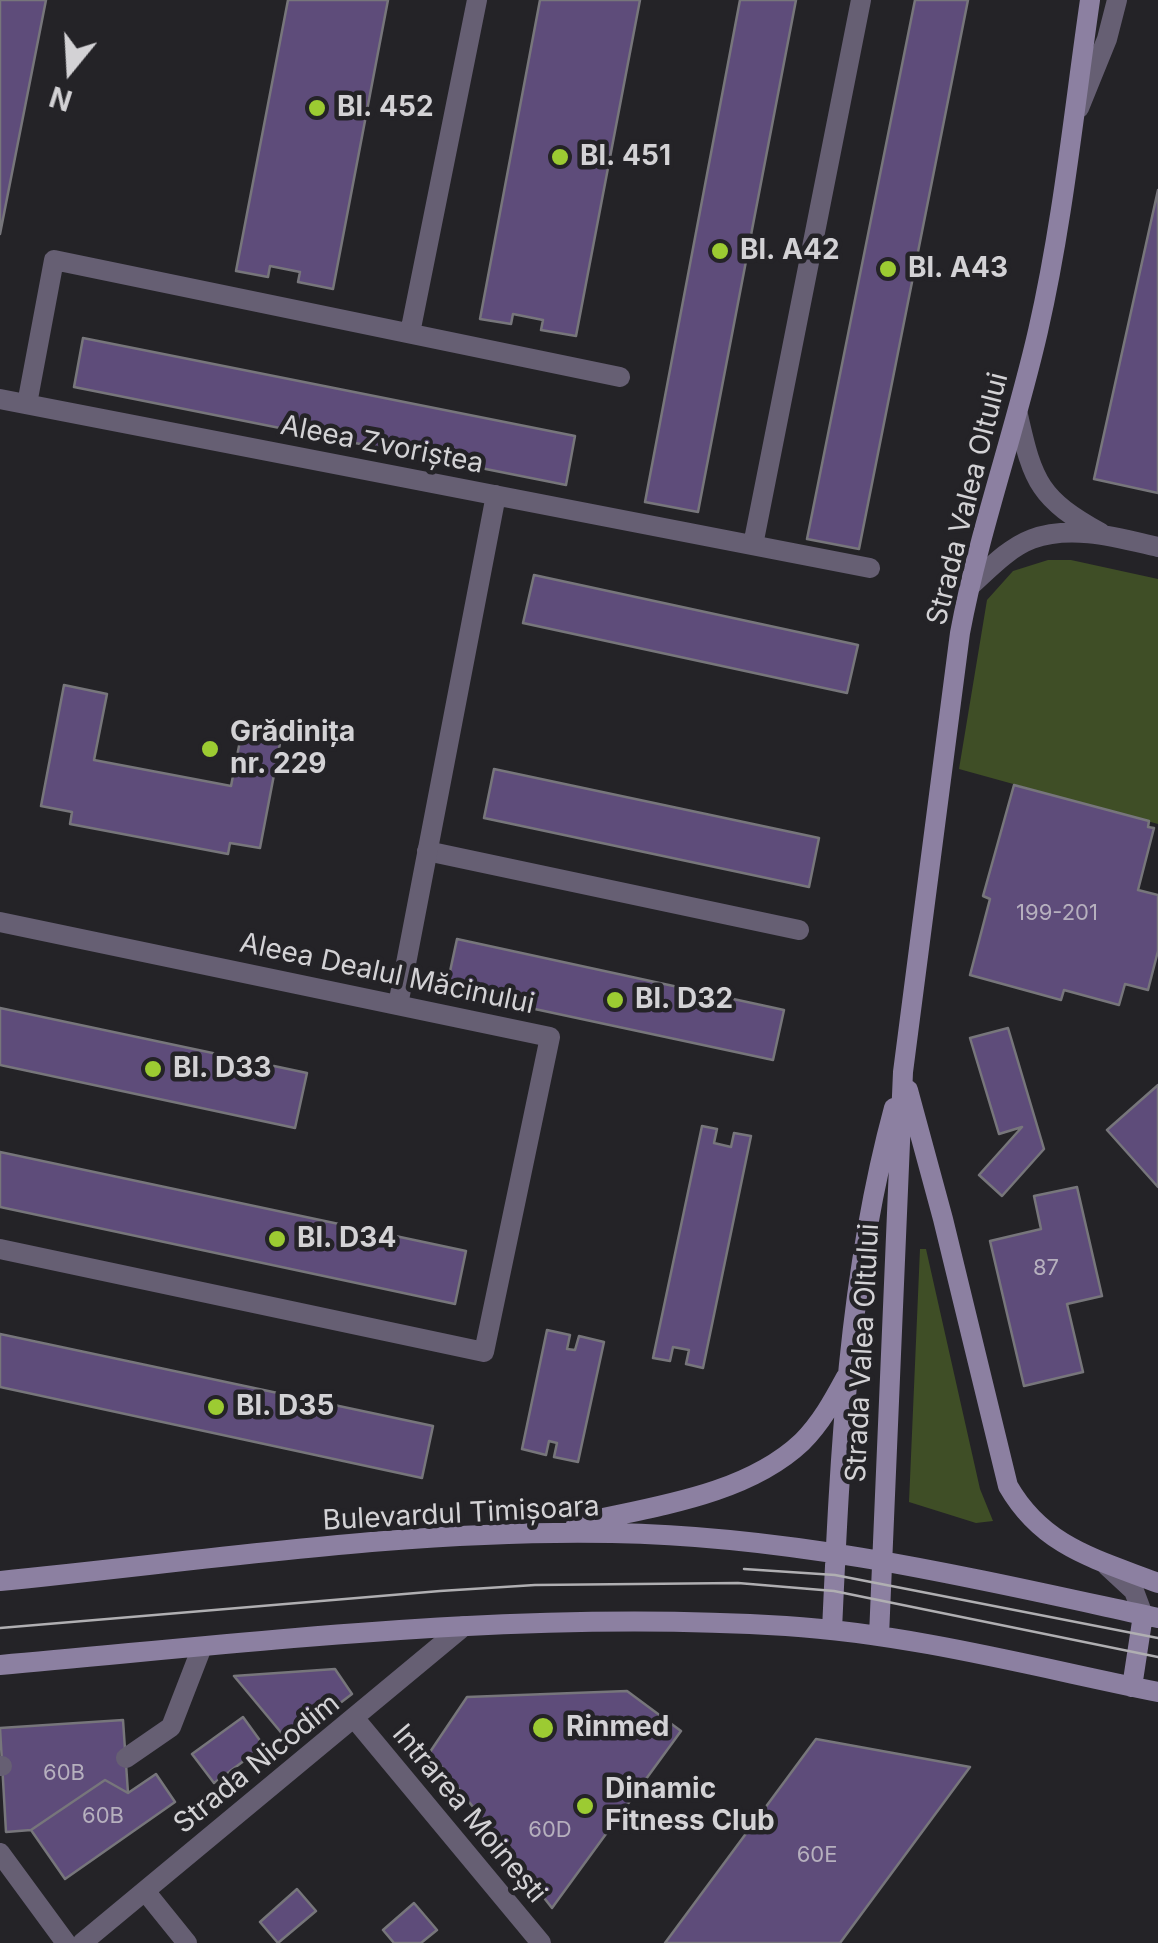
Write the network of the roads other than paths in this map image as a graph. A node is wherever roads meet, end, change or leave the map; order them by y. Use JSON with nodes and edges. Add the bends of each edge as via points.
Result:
{"nodes":[{"id":1,"x":477,"y":0,"type":"edge"},
{"id":2,"x":861,"y":0,"type":"edge"},
{"id":3,"x":1090,"y":0,"type":"edge"},
{"id":4,"x":1117,"y":0,"type":"edge"},
{"id":5,"x":1072,"y":124,"type":"junction"},
{"id":6,"x":410,"y":333,"type":"junction"},
{"id":7,"x":620,"y":377,"type":"dead end"},
{"id":8,"x":0,"y":399,"type":"edge"},
{"id":9,"x":27,"y":404,"type":"junction"},
{"id":10,"x":1018,"y":415,"type":"junction"},
{"id":11,"x":496,"y":495,"type":"junction"},
{"id":12,"x":1102,"y":534,"type":"junction"},
{"id":13,"x":752,"y":545,"type":"junction"},
{"id":14,"x":1158,"y":547,"type":"edge"},
{"id":15,"x":870,"y":568,"type":"dead end"},
{"id":16,"x":969,"y":587,"type":"junction"},
{"id":17,"x":427,"y":851,"type":"junction"},
{"id":18,"x":0,"y":922,"type":"edge"},
{"id":19,"x":799,"y":930,"type":"dead end"},
{"id":20,"x":398,"y":1004,"type":"junction"},
{"id":21,"x":903,"y":1072,"type":"junction"},
{"id":22,"x":0,"y":1249,"type":"edge"},
{"id":23,"x":849,"y":1371,"type":"junction"},
{"id":24,"x":535,"y":1533,"type":"junction"},
{"id":25,"x":836,"y":1553,"type":"junction"},
{"id":26,"x":1095,"y":1559,"type":"junction"},
{"id":27,"x":882,"y":1560,"type":"junction"},
{"id":28,"x":0,"y":1581,"type":"edge"},
{"id":29,"x":1158,"y":1582,"type":"edge"},
{"id":30,"x":1150,"y":1617,"type":"edge"},
{"id":31,"x":464,"y":1626,"type":"junction"},
{"id":32,"x":832,"y":1630,"type":"junction"},
{"id":33,"x":879,"y":1636,"type":"junction"},
{"id":34,"x":202,"y":1647,"type":"junction"},
{"id":35,"x":0,"y":1665,"type":"edge"},
{"id":36,"x":1132,"y":1687,"type":"junction"},
{"id":37,"x":1158,"y":1692,"type":"edge"},
{"id":38,"x":355,"y":1719,"type":"junction"},
{"id":39,"x":126,"y":1758,"type":"dead end"},
{"id":40,"x":0,"y":1853,"type":"edge"},
{"id":41,"x":146,"y":1892,"type":"junction"},
{"id":42,"x":66,"y":1943,"type":"edge"},
{"id":43,"x":82,"y":1943,"type":"edge"},
{"id":44,"x":187,"y":1943,"type":"edge"},
{"id":45,"x":541,"y":1943,"type":"edge"}],
"edges":[{"from":1,"to":6,"type":"street"},
{"from":2,"to":13,"type":"street"},
{"from":3,"to":5,"type":"main road","name":"Strada Valea Oltului"},
{"from":4,"to":5,"type":"street"},
{"from":5,"to":10,"type":"main road","name":"Strada Valea Oltului"},
{"from":6,"to":7,"type":"street"},
{"from":6,"to":9,"type":"street","via":[[54,260]]},
{"from":8,"to":9,"type":"street","name":"Aleea Zvoriștea"},
{"from":9,"to":11,"type":"street","name":"Aleea Zvoriștea"},
{"from":10,"to":12,"type":"street","via":[[1031,469],[1046,495]]},
{"from":10,"to":16,"type":"main road","name":"Strada Valea Oltului"},
{"from":11,"to":13,"type":"street","name":"Aleea Zvoriștea"},
{"from":11,"to":17,"type":"street"},
{"from":12,"to":14,"type":"street"},
{"from":12,"to":16,"type":"street","via":[[1032,539]]},
{"from":13,"to":15,"type":"street","name":"Aleea Zvoriștea"},
{"from":16,"to":21,"type":"main road","name":"Strada Valea Oltului"},
{"from":17,"to":19,"type":"street"},
{"from":17,"to":20,"type":"street"},
{"from":18,"to":20,"type":"street","name":"Aleea Dealul Măcinului"},
{"from":20,"to":22,"type":"street","name":"Aleea Dealul Măcinului","via":[[550,1037],[484,1352]]},
{"from":21,"to":23,"type":"main road","name":"Strada Valea Oltului","via":[[869,1207]]},
{"from":21,"to":26,"type":"main road","via":[[1008,1486],[1034,1523]]},
{"from":21,"to":27,"type":"main road","name":"Strada Valea Oltului"},
{"from":23,"to":24,"type":"main road","via":[[817,1426],[750,1476],[649,1508]]},
{"from":23,"to":25,"type":"main road","name":"Strada Valea Oltului"},
{"from":24,"to":25,"type":"main road","name":"Bulevardul Timișoara","via":[[701,1537]]},
{"from":24,"to":28,"type":"main road","name":"Bulevardul Timișoara"},
{"from":25,"to":27,"type":"main road","name":"Bulevardul Timișoara"},
{"from":25,"to":32,"type":"main road","name":"Strada Valea Oltului"},
{"from":26,"to":29,"type":"main road"},
{"from":26,"to":30,"type":"street","via":[[1126,1582]]},
{"from":27,"to":30,"type":"main road","name":"Bulevardul Timișoara"},
{"from":27,"to":33,"type":"main road","name":"Strada Valea Oltului"},
{"from":30,"to":36,"type":"main road"},
{"from":31,"to":32,"type":"main road","via":[[663,1622]]},
{"from":31,"to":34,"type":"main road"},
{"from":31,"to":38,"type":"street","name":"Strada Nicodim"},
{"from":32,"to":33,"type":"main road"},
{"from":33,"to":36,"type":"main road"},
{"from":34,"to":35,"type":"main road"},
{"from":34,"to":39,"type":"street","via":[[171,1727]]},
{"from":36,"to":37,"type":"main road"},
{"from":38,"to":41,"type":"street","name":"Strada Nicodim"},
{"from":38,"to":45,"type":"street","name":"Intrarea Moinești"},
{"from":40,"to":42,"type":"street"},
{"from":41,"to":43,"type":"street","name":"Strada Nicodim"},
{"from":41,"to":44,"type":"street"}]}
